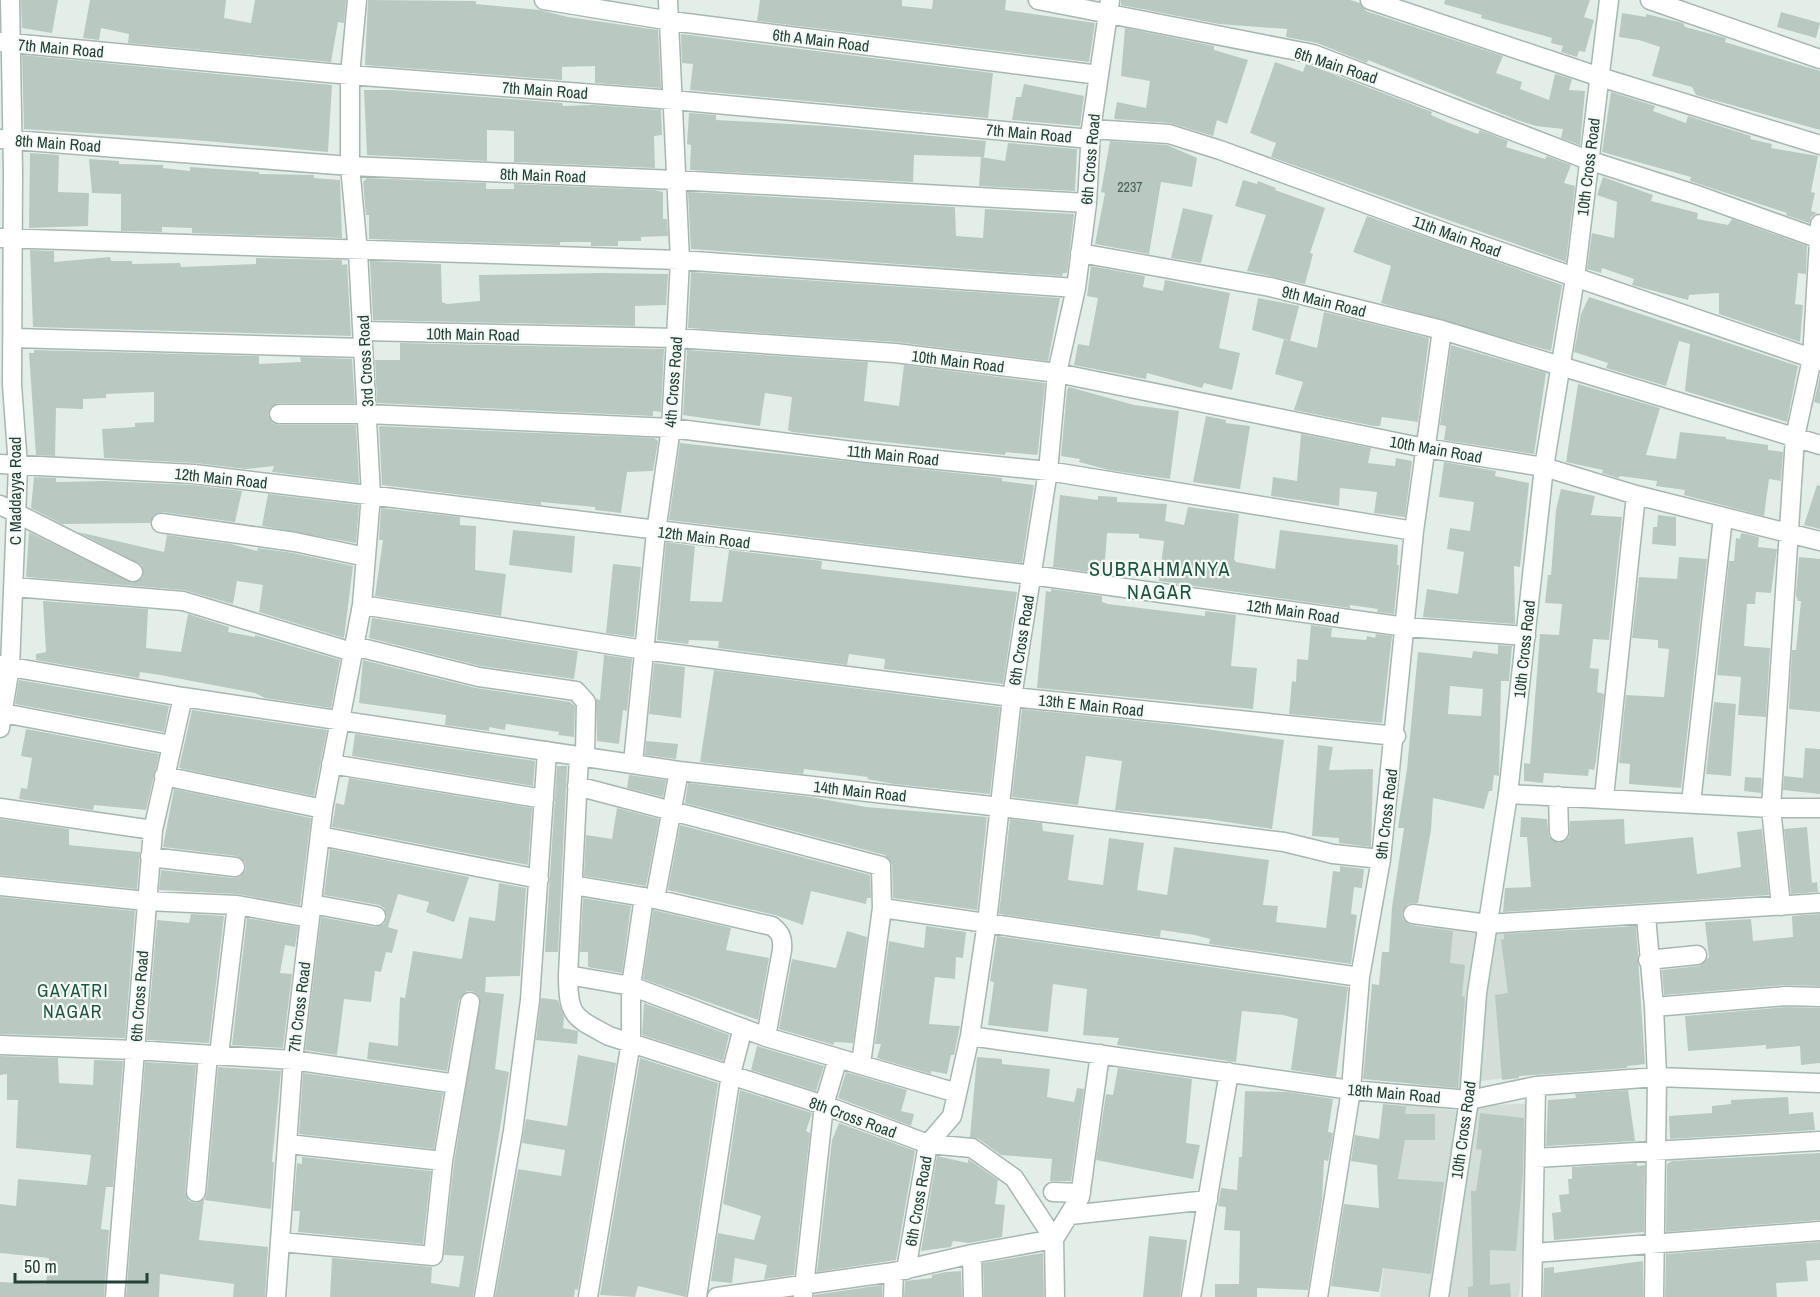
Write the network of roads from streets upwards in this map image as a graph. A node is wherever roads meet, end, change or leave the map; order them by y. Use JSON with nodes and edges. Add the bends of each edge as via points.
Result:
{"nodes":[{"id":1,"x":10,"y":0,"type":"edge"},
{"id":2,"x":357,"y":0,"type":"edge"},
{"id":3,"x":544,"y":0,"type":"edge"},
{"id":4,"x":668,"y":0,"type":"edge"},
{"id":5,"x":1038,"y":0,"type":"edge"},
{"id":6,"x":1370,"y":0,"type":"edge"},
{"id":7,"x":1609,"y":0,"type":"edge"},
{"id":8,"x":1650,"y":0,"type":"edge"},
{"id":9,"x":1109,"y":6,"type":"edge"},
{"id":10,"x":671,"y":21,"type":"junction"},
{"id":11,"x":6,"y":43,"type":"edge"},
{"id":12,"x":1820,"y":59,"type":"edge"},
{"id":13,"x":350,"y":75,"type":"junction"},
{"id":14,"x":1099,"y":75,"type":"junction"},
{"id":15,"x":1600,"y":77,"type":"junction"},
{"id":16,"x":673,"y":100,"type":"junction"},
{"id":17,"x":1090,"y":134,"type":"junction"},
{"id":18,"x":6,"y":140,"type":"edge"},
{"id":19,"x":1820,"y":145,"type":"edge"},
{"id":20,"x":1588,"y":160,"type":"junction"},
{"id":21,"x":350,"y":166,"type":"junction"},
{"id":22,"x":675,"y":180,"type":"junction"},
{"id":23,"x":1087,"y":203,"type":"junction"},
{"id":24,"x":1819,"y":234,"type":"edge"},
{"id":25,"x":6,"y":238,"type":"edge"},
{"id":26,"x":358,"y":252,"type":"junction"},
{"id":27,"x":1080,"y":253,"type":"junction"},
{"id":28,"x":680,"y":260,"type":"junction"},
{"id":29,"x":1575,"y":278,"type":"junction"},
{"id":30,"x":1076,"y":288,"type":"junction"},
{"id":31,"x":6,"y":314,"type":"edge"},
{"id":32,"x":1442,"y":330,"type":"junction"},
{"id":33,"x":14,"y":338,"type":"junction"},
{"id":34,"x":676,"y":338,"type":"junction"},
{"id":35,"x":363,"y":340,"type":"junction"},
{"id":36,"x":1816,"y":360,"type":"edge"},
{"id":37,"x":1563,"y":366,"type":"junction"},
{"id":38,"x":1057,"y":373,"type":"junction"},
{"id":39,"x":6,"y":384,"type":"edge"},
{"id":40,"x":279,"y":414,"type":"dead end"},
{"id":41,"x":368,"y":414,"type":"junction"},
{"id":42,"x":671,"y":428,"type":"junction"},
{"id":43,"x":1795,"y":437,"type":"junction"},
{"id":44,"x":1820,"y":445,"type":"edge"},
{"id":45,"x":1425,"y":448,"type":"junction"},
{"id":46,"x":9,"y":465,"type":"edge"},
{"id":47,"x":1544,"y":467,"type":"junction"},
{"id":48,"x":1048,"y":471,"type":"junction"},
{"id":49,"x":372,"y":495,"type":"junction"},
{"id":50,"x":1636,"y":495,"type":"junction"},
{"id":51,"x":8,"y":509,"type":"edge"},
{"id":52,"x":1724,"y":517,"type":"junction"},
{"id":53,"x":161,"y":523,"type":"dead end"},
{"id":54,"x":1414,"y":531,"type":"junction"},
{"id":55,"x":656,"y":532,"type":"junction"},
{"id":56,"x":1787,"y":533,"type":"junction"},
{"id":57,"x":1820,"y":541,"type":"edge"},
{"id":58,"x":366,"y":557,"type":"junction"},
{"id":59,"x":133,"y":572,"type":"dead end"},
{"id":60,"x":1031,"y":575,"type":"junction"},
{"id":61,"x":10,"y":582,"type":"edge"},
{"id":62,"x":362,"y":605,"type":"junction"},
{"id":63,"x":1406,"y":627,"type":"junction"},
{"id":64,"x":1526,"y":636,"type":"junction"},
{"id":65,"x":353,"y":649,"type":"junction"},
{"id":66,"x":644,"y":650,"type":"junction"},
{"id":67,"x":5,"y":666,"type":"edge"},
{"id":68,"x":1012,"y":697,"type":"junction"},
{"id":69,"x":183,"y":698,"type":"junction"},
{"id":70,"x":339,"y":720,"type":"junction"},
{"id":71,"x":1,"y":721,"type":"edge"},
{"id":72,"x":1396,"y":736,"type":"junction"},
{"id":73,"x":171,"y":745,"type":"junction"},
{"id":74,"x":547,"y":751,"type":"junction"},
{"id":75,"x":582,"y":756,"type":"junction"},
{"id":76,"x":633,"y":763,"type":"junction"},
{"id":77,"x":331,"y":764,"type":"junction"},
{"id":78,"x":679,"y":771,"type":"junction"},
{"id":79,"x":164,"y":776,"type":"junction"},
{"id":80,"x":577,"y":786,"type":"junction"},
{"id":81,"x":1508,"y":794,"type":"junction"},
{"id":82,"x":1558,"y":796,"type":"junction"},
{"id":83,"x":1604,"y":797,"type":"junction"},
{"id":84,"x":544,"y":799,"type":"junction"},
{"id":85,"x":1691,"y":803,"type":"junction"},
{"id":86,"x":1001,"y":807,"type":"junction"},
{"id":87,"x":0,"y":808,"type":"edge"},
{"id":88,"x":1771,"y":808,"type":"junction"},
{"id":89,"x":1820,"y":808,"type":"edge"},
{"id":90,"x":323,"y":809,"type":"junction"},
{"id":91,"x":672,"y":810,"type":"junction"},
{"id":92,"x":153,"y":830,"type":"junction"},
{"id":93,"x":1559,"y":832,"type":"dead end"},
{"id":94,"x":320,"y":836,"type":"junction"},
{"id":95,"x":150,"y":857,"type":"junction"},
{"id":96,"x":1382,"y":859,"type":"junction"},
{"id":97,"x":235,"y":867,"type":"dead end"},
{"id":98,"x":538,"y":879,"type":"junction"},
{"id":99,"x":573,"y":885,"type":"junction"},
{"id":100,"x":0,"y":886,"type":"edge"},
{"id":101,"x":649,"y":898,"type":"junction"},
{"id":102,"x":146,"y":901,"type":"junction"},
{"id":103,"x":1820,"y":903,"type":"edge"},
{"id":104,"x":237,"y":905,"type":"junction"},
{"id":105,"x":1781,"y":906,"type":"junction"},
{"id":106,"x":882,"y":908,"type":"junction"},
{"id":107,"x":311,"y":911,"type":"junction"},
{"id":108,"x":1413,"y":914,"type":"dead end"},
{"id":109,"x":376,"y":916,"type":"dead end"},
{"id":110,"x":1646,"y":916,"type":"junction"},
{"id":111,"x":987,"y":922,"type":"junction"},
{"id":112,"x":1488,"y":924,"type":"junction"},
{"id":113,"x":1697,"y":955,"type":"dead end"},
{"id":114,"x":1648,"y":960,"type":"junction"},
{"id":115,"x":568,"y":975,"type":"junction"},
{"id":116,"x":1360,"y":977,"type":"junction"},
{"id":117,"x":631,"y":986,"type":"junction"},
{"id":118,"x":1820,"y":997,"type":"edge"},
{"id":119,"x":470,"y":1002,"type":"dead end"},
{"id":120,"x":1654,"y":1007,"type":"junction"},
{"id":121,"x":743,"y":1028,"type":"junction"},
{"id":122,"x":970,"y":1036,"type":"junction"},
{"id":123,"x":766,"y":1037,"type":"junction"},
{"id":124,"x":631,"y":1042,"type":"junction"},
{"id":125,"x":0,"y":1045,"type":"edge"},
{"id":126,"x":135,"y":1050,"type":"junction"},
{"id":127,"x":1100,"y":1054,"type":"junction"},
{"id":128,"x":214,"y":1055,"type":"junction"},
{"id":129,"x":838,"y":1058,"type":"junction"},
{"id":130,"x":293,"y":1060,"type":"junction"},
{"id":131,"x":861,"y":1064,"type":"junction"},
{"id":132,"x":1229,"y":1072,"type":"junction"},
{"id":133,"x":731,"y":1074,"type":"junction"},
{"id":134,"x":1657,"y":1077,"type":"junction"},
{"id":135,"x":1820,"y":1083,"type":"edge"},
{"id":136,"x":456,"y":1084,"type":"junction"},
{"id":137,"x":1536,"y":1086,"type":"junction"},
{"id":138,"x":1351,"y":1090,"type":"junction"},
{"id":139,"x":957,"y":1093,"type":"junction"},
{"id":140,"x":1469,"y":1100,"type":"junction"},
{"id":141,"x":824,"y":1105,"type":"junction"},
{"id":142,"x":1820,"y":1141,"type":"edge"},
{"id":143,"x":928,"y":1143,"type":"junction"},
{"id":144,"x":288,"y":1144,"type":"junction"},
{"id":145,"x":1655,"y":1150,"type":"junction"},
{"id":146,"x":1536,"y":1158,"type":"junction"},
{"id":147,"x":443,"y":1161,"type":"junction"},
{"id":148,"x":196,"y":1192,"type":"dead end"},
{"id":149,"x":1053,"y":1192,"type":"dead end"},
{"id":150,"x":1081,"y":1192,"type":"junction"},
{"id":151,"x":1208,"y":1200,"type":"junction"},
{"id":152,"x":1070,"y":1215,"type":"junction"},
{"id":153,"x":1820,"y":1231,"type":"edge"},
{"id":154,"x":1054,"y":1239,"type":"junction"},
{"id":155,"x":281,"y":1242,"type":"junction"},
{"id":156,"x":1655,"y":1244,"type":"junction"},
{"id":157,"x":1534,"y":1253,"type":"junction"},
{"id":158,"x":972,"y":1254,"type":"junction"},
{"id":159,"x":900,"y":1271,"type":"junction"},
{"id":160,"x":803,"y":1291,"type":"edge"},
{"id":161,"x":115,"y":1297,"type":"edge"},
{"id":162,"x":276,"y":1297,"type":"edge"},
{"id":163,"x":484,"y":1297,"type":"edge"},
{"id":164,"x":588,"y":1297,"type":"edge"},
{"id":165,"x":697,"y":1297,"type":"edge"},
{"id":166,"x":717,"y":1297,"type":"edge"},
{"id":167,"x":893,"y":1297,"type":"edge"},
{"id":168,"x":973,"y":1297,"type":"edge"},
{"id":169,"x":1055,"y":1297,"type":"edge"},
{"id":170,"x":1191,"y":1297,"type":"edge"},
{"id":171,"x":1318,"y":1297,"type":"edge"},
{"id":172,"x":1439,"y":1297,"type":"edge"},
{"id":173,"x":1532,"y":1297,"type":"edge"},
{"id":174,"x":1654,"y":1297,"type":"edge"}],
"edges":[{"from":1,"to":11,"type":"street","name":"C Maddayya Road"},
{"from":2,"to":13,"type":"street","name":"3rd Cross Road"},
{"from":3,"to":10,"type":"street","name":"6th A Main Road"},
{"from":4,"to":10,"type":"street","name":"4th Cross Road"},
{"from":5,"to":9,"type":"street","name":"6th Main Road"},
{"from":6,"to":15,"type":"street"},
{"from":7,"to":15,"type":"street","name":"10th Cross Road"},
{"from":8,"to":12,"type":"street"},
{"from":9,"to":14,"type":"street","name":"6th Cross Road"},
{"from":9,"to":20,"type":"street","name":"6th Main Road","via":[[1313,54]]},
{"from":10,"to":14,"type":"street","name":"6th A Main Road"},
{"from":10,"to":16,"type":"street","name":"4th Cross Road"},
{"from":11,"to":13,"type":"street","name":"7th Main Road"},
{"from":11,"to":18,"type":"street","name":"C Maddayya Road"},
{"from":13,"to":16,"type":"street","name":"7th Main Road"},
{"from":13,"to":21,"type":"street","name":"3rd Cross Road"},
{"from":14,"to":17,"type":"street","name":"6th Cross Road"},
{"from":15,"to":19,"type":"street"},
{"from":15,"to":20,"type":"street","name":"10th Cross Road"},
{"from":16,"to":17,"type":"street","name":"7th Main Road"},
{"from":16,"to":22,"type":"street","name":"4th Cross Road"},
{"from":17,"to":23,"type":"street","name":"6th Cross Road"},
{"from":17,"to":29,"type":"street","name":"11th Main Road","via":[[1169,134]]},
{"from":18,"to":21,"type":"street","name":"8th Main Road"},
{"from":18,"to":25,"type":"street","name":"C Maddayya Road"},
{"from":20,"to":24,"type":"street"},
{"from":20,"to":29,"type":"street","name":"10th Cross Road"},
{"from":21,"to":22,"type":"street","name":"8th Main Road"},
{"from":21,"to":26,"type":"street","name":"3rd Cross Road"},
{"from":22,"to":23,"type":"street","name":"8th Main Road"},
{"from":22,"to":28,"type":"street","name":"4th Cross Road"},
{"from":23,"to":27,"type":"street","name":"6th Cross Road"},
{"from":24,"to":36,"type":"street"},
{"from":25,"to":26,"type":"street"},
{"from":25,"to":31,"type":"street","name":"C Maddayya Road"},
{"from":26,"to":28,"type":"street"},
{"from":26,"to":35,"type":"street","name":"3rd Cross Road"},
{"from":27,"to":30,"type":"street","name":"6th Cross Road"},
{"from":27,"to":32,"type":"street","name":"9th Main Road","via":[[1270,287]]},
{"from":28,"to":30,"type":"street"},
{"from":28,"to":34,"type":"street","name":"4th Cross Road"},
{"from":29,"to":36,"type":"street","name":"11th Main Road"},
{"from":29,"to":37,"type":"street","name":"10th Cross Road"},
{"from":30,"to":38,"type":"street","name":"6th Cross Road"},
{"from":31,"to":33,"type":"street","name":"C Maddayya Road"},
{"from":32,"to":37,"type":"street","name":"9th Main Road"},
{"from":32,"to":45,"type":"street","name":"9th Cross Road"},
{"from":33,"to":35,"type":"street","name":"10th Main Road"},
{"from":33,"to":39,"type":"street","name":"C Maddayya Road"},
{"from":34,"to":35,"type":"street","name":"10th Main Road"},
{"from":34,"to":38,"type":"street","name":"10th Main Road","via":[[895,353]]},
{"from":34,"to":42,"type":"street","name":"4th Cross Road"},
{"from":35,"to":41,"type":"street","name":"3rd Cross Road"},
{"from":36,"to":43,"type":"street"},
{"from":37,"to":43,"type":"street"},
{"from":37,"to":47,"type":"street","name":"10th Cross Road"},
{"from":38,"to":45,"type":"street","name":"10th Main Road"},
{"from":38,"to":48,"type":"street","name":"6th Cross Road"},
{"from":39,"to":46,"type":"street","name":"C Maddayya Road"},
{"from":40,"to":41,"type":"street","name":"11th Main Road"},
{"from":41,"to":42,"type":"street","name":"11th Main Road"},
{"from":41,"to":49,"type":"street","name":"3rd Cross Road"},
{"from":42,"to":48,"type":"street","name":"11th Main Road"},
{"from":42,"to":55,"type":"street","name":"4th Cross Road"},
{"from":43,"to":44,"type":"street"},
{"from":43,"to":56,"type":"street"},
{"from":45,"to":47,"type":"street","name":"10th Main Road"},
{"from":45,"to":54,"type":"street","name":"9th Cross Road"},
{"from":46,"to":49,"type":"street","name":"12th Main Road","via":[[194,474]]},
{"from":46,"to":51,"type":"street","name":"C Maddayya Road"},
{"from":47,"to":50,"type":"street","name":"10th Main Road"},
{"from":47,"to":64,"type":"street","name":"10th Cross Road"},
{"from":48,"to":54,"type":"street","name":"11th Main Road"},
{"from":48,"to":60,"type":"street","name":"6th Cross Road"},
{"from":49,"to":55,"type":"street","name":"12th Main Road"},
{"from":49,"to":58,"type":"street","name":"3rd Cross Road"},
{"from":50,"to":52,"type":"street","name":"10th Main Road"},
{"from":50,"to":83,"type":"street"},
{"from":51,"to":59,"type":"street"},
{"from":51,"to":61,"type":"street","name":"C Maddayya Road"},
{"from":52,"to":56,"type":"street","name":"10th Main Road"},
{"from":52,"to":85,"type":"street"},
{"from":53,"to":58,"type":"street","via":[[295,542]]},
{"from":54,"to":63,"type":"street","name":"9th Cross Road"},
{"from":55,"to":60,"type":"street","name":"12th Main Road"},
{"from":55,"to":66,"type":"street","name":"4th Cross Road"},
{"from":56,"to":57,"type":"street","name":"10th Main Road"},
{"from":56,"to":88,"type":"street"},
{"from":58,"to":62,"type":"street","name":"3rd Cross Road"},
{"from":60,"to":63,"type":"street","name":"12th Main Road"},
{"from":60,"to":68,"type":"street","name":"6th Cross Road"},
{"from":61,"to":65,"type":"street","name":"8th Cross Road","via":[[174,600]]},
{"from":61,"to":67,"type":"street","name":"C Maddayya Road"},
{"from":62,"to":65,"type":"street","name":"3rd Cross Road"},
{"from":62,"to":66,"type":"street","name":"13th E Main Road"},
{"from":63,"to":64,"type":"street","name":"12th Main Road"},
{"from":63,"to":72,"type":"street","name":"9th Cross Road"},
{"from":64,"to":81,"type":"street","name":"10th Cross Road"},
{"from":65,"to":70,"type":"street","name":"3rd Cross Road"},
{"from":65,"to":75,"type":"street","name":"8th Cross Road","via":[[479,677],[576,691],[586,702]]},
{"from":66,"to":68,"type":"street","name":"13th E Main Road"},
{"from":66,"to":76,"type":"street","name":"4th Cross Road"},
{"from":67,"to":69,"type":"street","name":"14th Main Road"},
{"from":67,"to":71,"type":"street","name":"C Maddayya Road"},
{"from":68,"to":72,"type":"street","name":"13th E Main Road"},
{"from":68,"to":86,"type":"street","name":"6th Cross Road"},
{"from":69,"to":70,"type":"street","name":"14th Main Road"},
{"from":69,"to":73,"type":"street","name":"6th Cross Road"},
{"from":70,"to":74,"type":"street","name":"14th Main Road"},
{"from":70,"to":77,"type":"street","name":"7th Cross Road"},
{"from":71,"to":73,"type":"street"},
{"from":72,"to":96,"type":"street","name":"9th Cross Road"},
{"from":73,"to":79,"type":"street","name":"6th Cross Road"},
{"from":74,"to":75,"type":"street","name":"14th Main Road"},
{"from":74,"to":84,"type":"street"},
{"from":75,"to":76,"type":"street","name":"14th Main Road"},
{"from":75,"to":80,"type":"street","name":"8th Cross Road"},
{"from":76,"to":78,"type":"street","name":"14th Main Road"},
{"from":77,"to":84,"type":"street"},
{"from":77,"to":90,"type":"street","name":"7th Cross Road"},
{"from":78,"to":86,"type":"street","name":"14th Main Road"},
{"from":78,"to":91,"type":"street"},
{"from":79,"to":90,"type":"street"},
{"from":79,"to":92,"type":"street","name":"6th Cross Road"},
{"from":80,"to":91,"type":"street"},
{"from":80,"to":99,"type":"street","name":"8th Cross Road"},
{"from":81,"to":82,"type":"street"},
{"from":81,"to":112,"type":"street","name":"10th Cross Road"},
{"from":82,"to":83,"type":"street"},
{"from":82,"to":93,"type":"street"},
{"from":83,"to":85,"type":"street"},
{"from":84,"to":98,"type":"street"},
{"from":85,"to":88,"type":"street"},
{"from":86,"to":96,"type":"street","name":"14th Main Road","via":[[1284,842],[1333,854]]},
{"from":86,"to":111,"type":"street","name":"6th Cross Road"},
{"from":87,"to":92,"type":"street"},
{"from":88,"to":89,"type":"street"},
{"from":88,"to":105,"type":"street"},
{"from":90,"to":94,"type":"street","name":"7th Cross Road"},
{"from":91,"to":101,"type":"street"},
{"from":91,"to":106,"type":"street","via":[[881,866]]},
{"from":92,"to":95,"type":"street","name":"6th Cross Road"},
{"from":94,"to":98,"type":"street"},
{"from":94,"to":107,"type":"street","name":"7th Cross Road"},
{"from":95,"to":97,"type":"street"},
{"from":95,"to":102,"type":"street","name":"6th Cross Road"},
{"from":96,"to":116,"type":"street","name":"9th Cross Road"},
{"from":98,"to":163,"type":"street","via":[[530,1000],[513,1131]]},
{"from":99,"to":101,"type":"street"},
{"from":99,"to":115,"type":"street","name":"8th Cross Road"},
{"from":100,"to":102,"type":"street"},
{"from":101,"to":117,"type":"street"},
{"from":101,"to":123,"type":"street","via":[[772,926],[780,932],[783,940]]},
{"from":102,"to":104,"type":"street"},
{"from":102,"to":126,"type":"street","name":"6th Cross Road"},
{"from":103,"to":105,"type":"street"},
{"from":104,"to":107,"type":"street"},
{"from":104,"to":128,"type":"street"},
{"from":105,"to":110,"type":"street"},
{"from":106,"to":111,"type":"street"},
{"from":106,"to":131,"type":"street"},
{"from":107,"to":109,"type":"street"},
{"from":107,"to":130,"type":"street","name":"7th Cross Road"},
{"from":108,"to":112,"type":"street"},
{"from":110,"to":112,"type":"street"},
{"from":110,"to":114,"type":"street"},
{"from":111,"to":116,"type":"street"},
{"from":111,"to":122,"type":"street","name":"6th Cross Road"},
{"from":112,"to":140,"type":"street","name":"10th Cross Road"},
{"from":113,"to":114,"type":"street"},
{"from":114,"to":120,"type":"street"},
{"from":115,"to":117,"type":"street"},
{"from":115,"to":124,"type":"street","name":"8th Cross Road","via":[[572,1012],[579,1020],[609,1036]]},
{"from":116,"to":138,"type":"street","name":"9th Cross Road"},
{"from":117,"to":121,"type":"street"},
{"from":117,"to":124,"type":"street"},
{"from":118,"to":120,"type":"street","via":[[1786,996]]},
{"from":119,"to":136,"type":"street"},
{"from":120,"to":134,"type":"street"},
{"from":121,"to":123,"type":"street"},
{"from":121,"to":133,"type":"street"},
{"from":122,"to":127,"type":"street","name":"18th Main Road"},
{"from":122,"to":139,"type":"street","name":"6th Cross Road"},
{"from":123,"to":129,"type":"street"},
{"from":124,"to":133,"type":"street","name":"8th Cross Road"},
{"from":124,"to":164,"type":"street"},
{"from":125,"to":126,"type":"street"},
{"from":126,"to":128,"type":"street"},
{"from":126,"to":161,"type":"street","name":"6th Cross Road"},
{"from":127,"to":132,"type":"street","name":"18th Main Road"},
{"from":127,"to":150,"type":"street"},
{"from":128,"to":130,"type":"street"},
{"from":128,"to":148,"type":"street"},
{"from":129,"to":131,"type":"street"},
{"from":129,"to":141,"type":"street"},
{"from":130,"to":136,"type":"street"},
{"from":130,"to":144,"type":"street","name":"7th Cross Road"},
{"from":131,"to":139,"type":"street"},
{"from":132,"to":138,"type":"street","name":"18th Main Road"},
{"from":132,"to":151,"type":"street"},
{"from":133,"to":141,"type":"street","name":"8th Cross Road"},
{"from":133,"to":165,"type":"street"},
{"from":134,"to":135,"type":"street","name":"18th Main Road"},
{"from":134,"to":137,"type":"street","name":"18th Main Road"},
{"from":134,"to":145,"type":"street"},
{"from":136,"to":147,"type":"street"},
{"from":137,"to":140,"type":"street","name":"18th Main Road"},
{"from":137,"to":146,"type":"street"},
{"from":138,"to":140,"type":"street","name":"18th Main Road"},
{"from":138,"to":171,"type":"street","name":"9th Cross Road"},
{"from":139,"to":143,"type":"street","name":"6th Cross Road","via":[[952,1116]]},
{"from":140,"to":172,"type":"street","name":"10th Cross Road"},
{"from":141,"to":143,"type":"street","name":"8th Cross Road"},
{"from":141,"to":160,"type":"street"},
{"from":142,"to":145,"type":"street"},
{"from":143,"to":154,"type":"street","name":"8th Cross Road","via":[[972,1148],[1014,1178]]},
{"from":143,"to":159,"type":"street","name":"6th Cross Road"},
{"from":144,"to":147,"type":"street"},
{"from":144,"to":155,"type":"street","name":"7th Cross Road"},
{"from":145,"to":146,"type":"street"},
{"from":145,"to":156,"type":"street"},
{"from":146,"to":157,"type":"street"},
{"from":147,"to":155,"type":"street","via":[[433,1256]]},
{"from":149,"to":150,"type":"street"},
{"from":150,"to":152,"type":"street"},
{"from":151,"to":152,"type":"street"},
{"from":151,"to":170,"type":"street"},
{"from":152,"to":154,"type":"street"},
{"from":153,"to":156,"type":"street"},
{"from":154,"to":158,"type":"street"},
{"from":154,"to":169,"type":"street"},
{"from":155,"to":162,"type":"street","name":"7th Cross Road"},
{"from":156,"to":157,"type":"street"},
{"from":156,"to":174,"type":"street"},
{"from":157,"to":173,"type":"street"},
{"from":158,"to":159,"type":"street"},
{"from":158,"to":168,"type":"street"},
{"from":159,"to":160,"type":"street"},
{"from":159,"to":167,"type":"street","name":"6th Cross Road"},
{"from":160,"to":166,"type":"street"}]}
